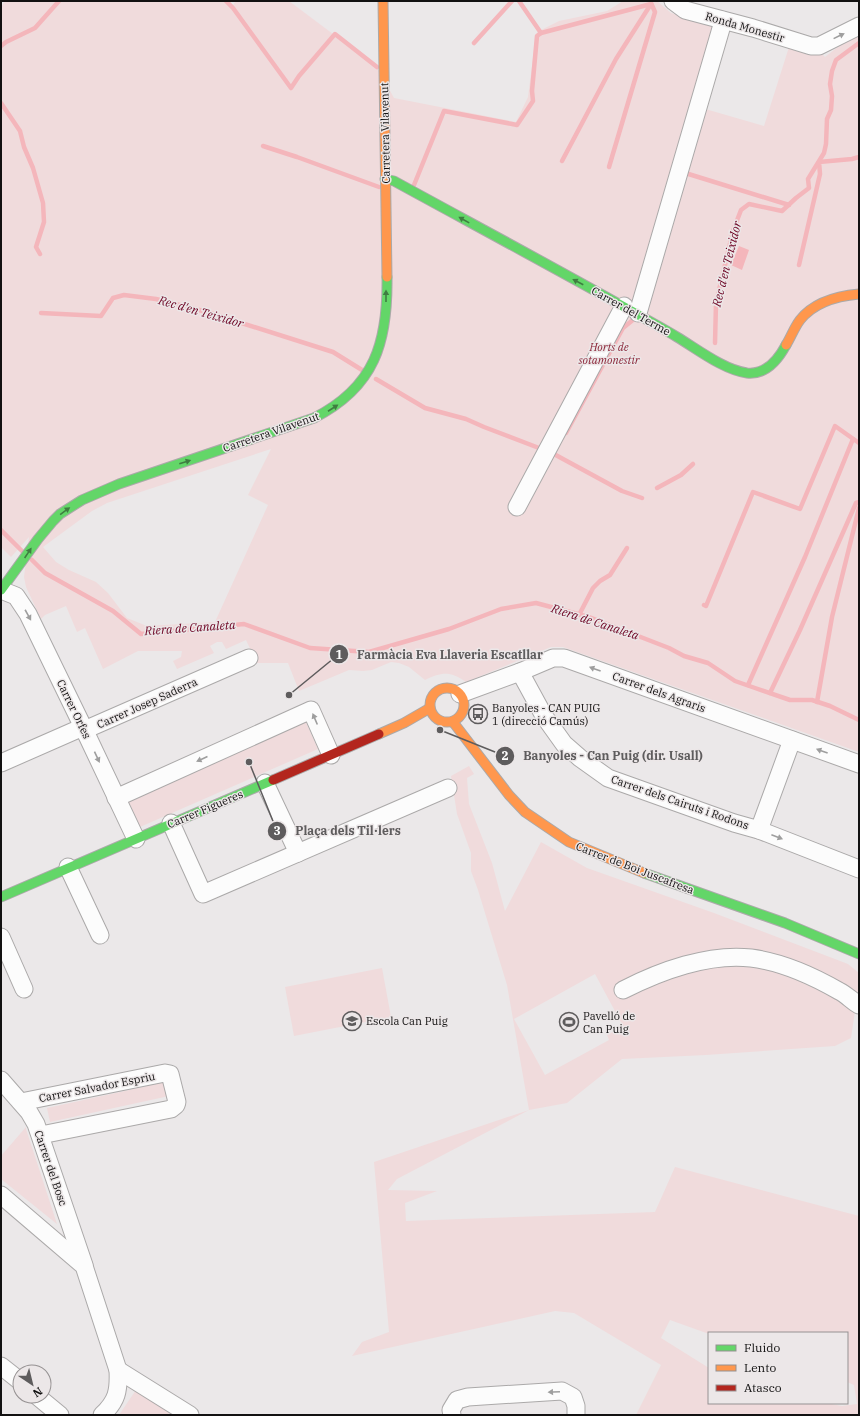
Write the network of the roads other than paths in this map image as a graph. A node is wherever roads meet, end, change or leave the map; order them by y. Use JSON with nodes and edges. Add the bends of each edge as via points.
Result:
{"nodes":[{"id":1,"x":383,"y":1,"type":"edge"},
{"id":2,"x":673,"y":1,"type":"edge"},
{"id":3,"x":722,"y":20,"type":"junction"},
{"id":4,"x":859,"y":26,"type":"edge"},
{"id":5,"x":385,"y":179,"type":"junction"},
{"id":6,"x":859,"y":294,"type":"edge"},
{"id":7,"x":631,"y":310,"type":"junction"},
{"id":8,"x":517,"y":507,"type":"dead end"},
{"id":9,"x":1,"y":590,"type":"edge"},
{"id":10,"x":249,"y":658,"type":"dead end"},
{"id":11,"x":520,"y":672,"type":"junction"},
{"id":12,"x":460,"y":694,"type":"junction"},
{"id":13,"x":430,"y":708,"type":"junction"},
{"id":14,"x":453,"y":722,"type":"junction"},
{"id":15,"x":83,"y":727,"type":"junction"},
{"id":16,"x":792,"y":740,"type":"junction"},
{"id":17,"x":331,"y":755,"type":"junction"},
{"id":18,"x":1,"y":764,"type":"edge"},
{"id":19,"x":859,"y":764,"type":"edge"},
{"id":20,"x":265,"y":783,"type":"junction"},
{"id":21,"x":448,"y":788,"type":"dead end"},
{"id":22,"x":116,"y":798,"type":"junction"},
{"id":23,"x":171,"y":824,"type":"junction"},
{"id":24,"x":759,"y":830,"type":"junction"},
{"id":25,"x":136,"y":839,"type":"junction"},
{"id":26,"x":298,"y":853,"type":"junction"},
{"id":27,"x":68,"y":867,"type":"junction"},
{"id":28,"x":859,"y":869,"type":"edge"},
{"id":29,"x":1,"y":896,"type":"edge"},
{"id":30,"x":100,"y":935,"type":"dead end"},
{"id":31,"x":1,"y":937,"type":"edge"},
{"id":32,"x":859,"y":954,"type":"edge"},
{"id":33,"x":24,"y":989,"type":"dead end"},
{"id":34,"x":623,"y":990,"type":"dead end"},
{"id":35,"x":859,"y":1005,"type":"edge"},
{"id":36,"x":1,"y":1080,"type":"edge"},
{"id":37,"x":21,"y":1102,"type":"junction"},
{"id":38,"x":41,"y":1135,"type":"junction"},
{"id":39,"x":1,"y":1195,"type":"edge"},
{"id":40,"x":84,"y":1266,"type":"junction"},
{"id":41,"x":1,"y":1366,"type":"edge"},
{"id":42,"x":118,"y":1370,"type":"junction"},
{"id":43,"x":12,"y":1375,"type":"edge"},
{"id":44,"x":47,"y":1404,"type":"edge"},
{"id":45,"x":60,"y":1415,"type":"edge"},
{"id":46,"x":102,"y":1415,"type":"edge"},
{"id":47,"x":190,"y":1415,"type":"edge"},
{"id":48,"x":452,"y":1415,"type":"edge"},
{"id":49,"x":576,"y":1415,"type":"edge"}],
"edges":[{"from":1,"to":5,"type":"street","name":"Carretera Vilavenut"},
{"from":2,"to":3,"type":"street","name":"Ronda Monestir","via":[[685,10]]},
{"from":3,"to":4,"type":"street","name":"Ronda Monestir","one_way":true,"via":[[811,46],[819,46]]},
{"from":3,"to":7,"type":"street"},
{"from":7,"to":5,"type":"street","name":"Carrer del Terme","one_way":true,"via":[[394,181]]},
{"from":9,"to":5,"type":"street","name":"Carretera Vilavenut","one_way":true,"via":[[38,539],[60,514],[93,494],[314,418],[334,408],[356,388],[365,378],[379,350],[385,325]]},
{"from":6,"to":7,"type":"street","name":"Carrer del Terme","via":[[848,294],[826,301],[810,310],[800,320],[781,356],[768,369],[753,373],[739,372]]},
{"from":7,"to":8,"type":"street"},
{"from":9,"to":15,"type":"street","name":"Carrer Orfes","one_way":true,"via":[[16,596],[28,614]]},
{"from":10,"to":15,"type":"street","name":"Carrer Josep Saderra","via":[[89,728]]},
{"from":11,"to":12,"type":"street","name":"Carrer dels Agraris"},
{"from":16,"to":11,"type":"street","name":"Carrer dels Agraris","one_way":true,"via":[[564,658],[553,658]]},
{"from":11,"to":24,"type":"street","name":"Carrer dels Cairuts i Rodons","via":[[544,716],[564,744],[608,778]]},
{"from":12,"to":13,"type":"street","via":[[451,688],[440,690],[432,697]]},
{"from":12,"to":14,"type":"street","via":[[464,710]]},
{"from":13,"to":14,"type":"street","via":[[438,720]]},
{"from":13,"to":17,"type":"street","name":"Carrer Figueres"},
{"from":14,"to":32,"type":"street","name":"Carrer de Boi Juscafresa","via":[[525,812],[569,842],[635,870],[785,924]]},
{"from":15,"to":18,"type":"street","name":"Carrer Josep Saderra"},
{"from":15,"to":22,"type":"street","name":"Carrer Orfes","one_way":true},
{"from":19,"to":16,"type":"street","name":"Carrer dels Agraris","one_way":true},
{"from":16,"to":24,"type":"street"},
{"from":17,"to":20,"type":"street","name":"Carrer Figueres"},
{"from":17,"to":22,"type":"street","one_way":true,"via":[[311,710]]},
{"from":20,"to":23,"type":"street","name":"Carrer Figueres"},
{"from":20,"to":26,"type":"street"},
{"from":21,"to":26,"type":"street"},
{"from":22,"to":25,"type":"street","name":"Carrer Orfes"},
{"from":23,"to":25,"type":"street","name":"Carrer Figueres"},
{"from":23,"to":26,"type":"street","via":[[203,894]]},
{"from":24,"to":28,"type":"street","name":"Carrer dels Cairuts i Rodons","one_way":true},
{"from":25,"to":27,"type":"street","name":"Carrer Figueres"},
{"from":27,"to":29,"type":"street","name":"Carrer Figueres"},
{"from":27,"to":30,"type":"street"},
{"from":31,"to":33,"type":"street"},
{"from":34,"to":35,"type":"street","via":[[640,981],[688,964],[718,958],[741,957],[792,968],[840,991]]},
{"from":36,"to":37,"type":"street","name":"Carrer del Bosc"},
{"from":37,"to":38,"type":"street","name":"Carrer del Bosc"},
{"from":37,"to":38,"type":"street","name":"Carrer Salvador Espriu","via":[[170,1074],[177,1102],[171,1108]]},
{"from":38,"to":40,"type":"street","name":"Carrer del Bosc"},
{"from":39,"to":40,"type":"street"},
{"from":40,"to":42,"type":"street","name":"Carrer del Bosc"},
{"from":41,"to":43,"type":"street"},
{"from":42,"to":46,"type":"street","name":"Carrer del Bosc","via":[[119,1388],[116,1398]]},
{"from":42,"to":47,"type":"street"},
{"from":44,"to":45,"type":"street"},
{"from":49,"to":48,"type":"street","one_way":true,"via":[[573,1397],[562,1391],[468,1397],[457,1400],[451,1410]]}]}
